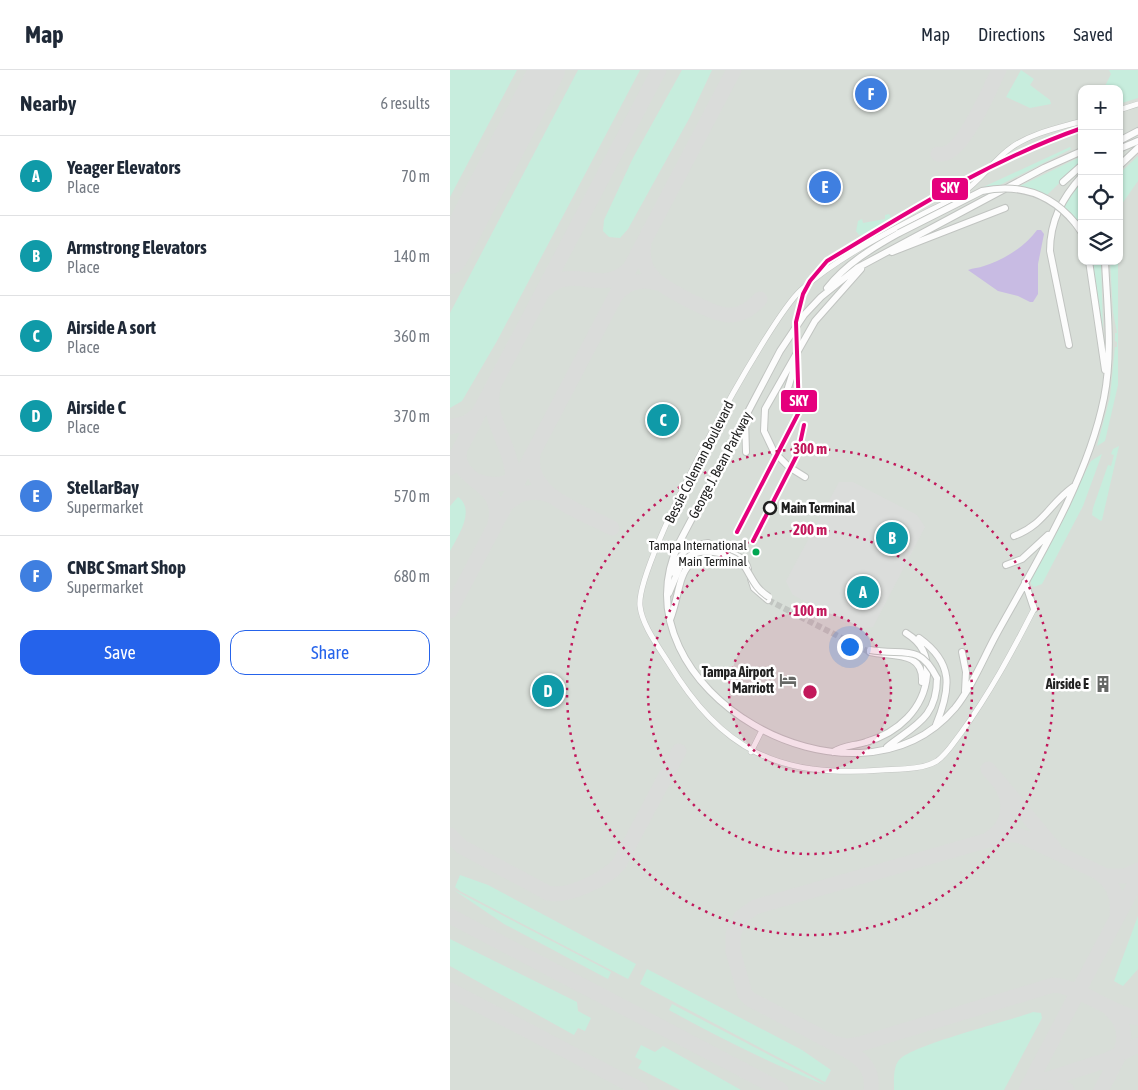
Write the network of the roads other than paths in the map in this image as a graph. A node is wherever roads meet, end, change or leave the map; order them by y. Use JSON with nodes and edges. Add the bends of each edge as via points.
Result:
{"nodes":[{"id":1,"x":1138,"y":104,"type":"edge"},
{"id":2,"x":1123,"y":109,"type":"edge"},
{"id":3,"x":1078,"y":122,"type":"edge"},
{"id":4,"x":1138,"y":130,"type":"edge"},
{"id":5,"x":1123,"y":135,"type":"edge"},
{"id":6,"x":1123,"y":139,"type":"edge"},
{"id":7,"x":1138,"y":141,"type":"edge"},
{"id":8,"x":1123,"y":147,"type":"edge"},
{"id":9,"x":1138,"y":148,"type":"edge"},
{"id":10,"x":1078,"y":152,"type":"edge"},
{"id":11,"x":1123,"y":162,"type":"edge"},
{"id":12,"x":1078,"y":169,"type":"edge"},
{"id":13,"x":1078,"y":181,"type":"edge"},
{"id":14,"x":1063,"y":182,"type":"dead end"},
{"id":15,"x":1005,"y":208,"type":"dead end"},
{"id":16,"x":1078,"y":227,"type":"edge"},
{"id":17,"x":871,"y":260,"type":"junction"},
{"id":18,"x":1091,"y":265,"type":"edge"},
{"id":19,"x":1105,"y":265,"type":"edge"},
{"id":20,"x":804,"y":315,"type":"junction"},
{"id":21,"x":1069,"y":345,"type":"dead end"},
{"id":22,"x":802,"y":346,"type":"junction"},
{"id":23,"x":1106,"y":383,"type":"junction"},
{"id":24,"x":785,"y":406,"type":"dead end"},
{"id":25,"x":745,"y":417,"type":"junction"},
{"id":26,"x":746,"y":452,"type":"dead end"},
{"id":27,"x":806,"y":477,"type":"dead end"},
{"id":28,"x":1074,"y":486,"type":"junction"},
{"id":29,"x":1052,"y":531,"type":"junction"},
{"id":30,"x":1014,"y":536,"type":"dead end"},
{"id":31,"x":708,"y":543,"type":"dead end"},
{"id":32,"x":1006,"y":565,"type":"dead end"},
{"id":33,"x":1025,"y":582,"type":"junction"},
{"id":34,"x":667,"y":584,"type":"junction"},
{"id":35,"x":667,"y":600,"type":"junction"},
{"id":36,"x":1034,"y":609,"type":"joint"},
{"id":37,"x":670,"y":620,"type":"junction"},
{"id":38,"x":962,"y":652,"type":"dead end"},
{"id":39,"x":964,"y":695,"type":"junction"},
{"id":40,"x":906,"y":720,"type":"junction"},
{"id":41,"x":936,"y":726,"type":"junction"},
{"id":42,"x":762,"y":730,"type":"junction"},
{"id":43,"x":884,"y":749,"type":"junction"},
{"id":44,"x":751,"y":752,"type":"junction"},
{"id":45,"x":833,"y":752,"type":"junction"}],
"edges":[{"from":1,"to":2,"type":"street"},
{"from":3,"to":44,"type":"street","name":"Bessie Coleman Boulevard","via":[[1024,139],[1003,154],[963,193],[839,261],[801,290],[766,335],[670,516],[640,603],[648,627],[682,684],[726,734]]},
{"from":4,"to":5,"type":"street"},
{"from":4,"to":6,"type":"street"},
{"from":7,"to":8,"type":"street"},
{"from":9,"to":11,"type":"street"},
{"from":10,"to":17,"type":"street","name":"George J. Bean Parkway"},
{"from":12,"to":14,"type":"street"},
{"from":13,"to":21,"type":"street","via":[[1063,199],[1050,238]]},
{"from":15,"to":17,"type":"street"},
{"from":16,"to":20,"type":"street","bridge":true,"via":[[1055,203],[1040,195],[1014,188],[982,191],[898,232],[846,267]]},
{"from":17,"to":20,"type":"street","name":"George J. Bean Parkway","via":[[837,282]]},
{"from":17,"to":22,"type":"street","via":[[826,306]]},
{"from":18,"to":23,"type":"street"},
{"from":19,"to":23,"type":"street","name":"George J. Bean Parkway"},
{"from":20,"to":25,"type":"street","name":"George J. Bean Parkway","via":[[780,351]]},
{"from":22,"to":24,"type":"street"},
{"from":22,"to":27,"type":"street","via":[[770,398],[764,425],[774,452],[789,467]]},
{"from":23,"to":28,"type":"street","name":"George J. Bean Parkway","via":[[1092,442]]},
{"from":25,"to":26,"type":"street"},
{"from":25,"to":34,"type":"street","name":"George J. Bean Parkway","via":[[679,544],[670,564]]},
{"from":28,"to":29,"type":"street","name":"George J. Bean Parkway"},
{"from":28,"to":30,"type":"street","via":[[1040,522]]},
{"from":29,"to":32,"type":"street","via":[[1022,559]]},
{"from":29,"to":33,"type":"street","name":"George J. Bean Parkway"},
{"from":31,"to":34,"type":"street","via":[[689,548],[681,554]]},
{"from":33,"to":36,"type":"street"},
{"from":33,"to":39,"type":"street","name":"George J. Bean Parkway"},
{"from":34,"to":35,"type":"street","name":"George J. Bean Parkway"},
{"from":35,"to":37,"type":"street","name":"George J. Bean Parkway"},
{"from":35,"to":37,"type":"street","bridge":true,"via":[[681,564],[691,555],[704,551],[731,557],[744,565],[758,590],[769,599],[754,588],[747,566],[744,561],[731,554],[706,556],[693,562],[683,573]]},
{"from":36,"to":44,"type":"street","name":"Bessie Coleman Boulevard","via":[[982,704],[946,753],[931,764],[840,771],[779,763]]},
{"from":37,"to":42,"type":"street","name":"George J. Bean Parkway","via":[[679,645],[698,676],[736,713]]},
{"from":38,"to":39,"type":"street","via":[[966,672]]},
{"from":39,"to":41,"type":"street","name":"George J. Bean Parkway"},
{"from":40,"to":41,"type":"street","via":[[921,701],[927,667],[922,646],[906,632],[928,645],[947,675],[946,695]]},
{"from":40,"to":43,"type":"street","bridge":true,"via":[[920,694],[922,676],[918,666],[903,655],[870,651],[918,654],[929,662],[937,678],[937,692],[926,717]]},
{"from":40,"to":45,"type":"street","via":[[881,737]]},
{"from":41,"to":43,"type":"street","name":"George J. Bean Parkway","via":[[916,738]]},
{"from":42,"to":44,"type":"street"},
{"from":42,"to":45,"type":"street","name":"George J. Bean Parkway","via":[[802,746]]},
{"from":43,"to":45,"type":"street","name":"George J. Bean Parkway","via":[[859,753]]}]}
